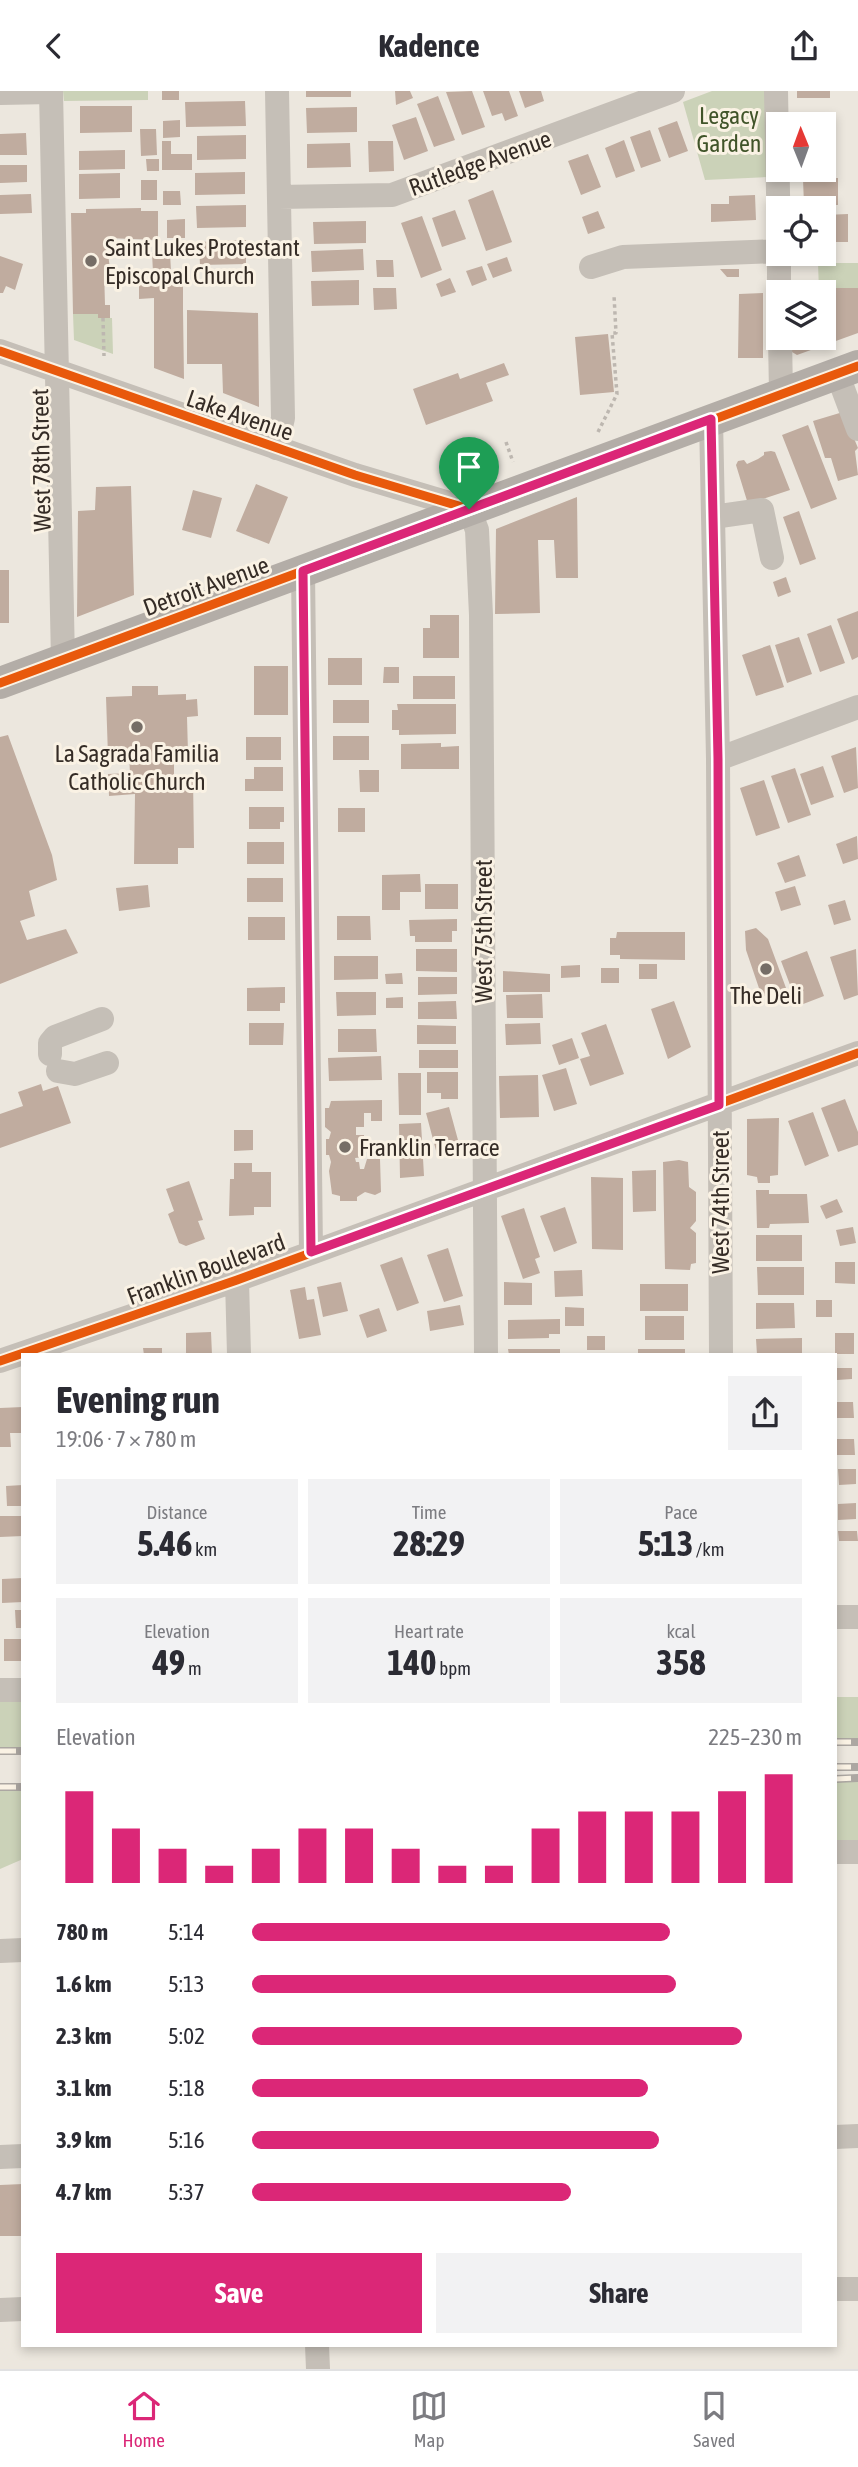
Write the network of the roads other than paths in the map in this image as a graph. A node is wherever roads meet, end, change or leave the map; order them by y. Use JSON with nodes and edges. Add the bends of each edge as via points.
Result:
{"nodes":[{"id":1,"x":51,"y":91,"type":"edge"},
{"id":2,"x":277,"y":91,"type":"edge"},
{"id":3,"x":673,"y":91,"type":"edge"},
{"id":4,"x":776,"y":91,"type":"edge"},
{"id":5,"x":0,"y":93,"type":"edge"},
{"id":6,"x":778,"y":196,"type":"edge"},
{"id":7,"x":279,"y":197,"type":"junction"},
{"id":8,"x":766,"y":252,"type":"edge"},
{"id":9,"x":591,"y":267,"type":"dead end"},
{"id":10,"x":780,"y":350,"type":"edge"},
{"id":11,"x":0,"y":351,"type":"edge"},
{"id":12,"x":848,"y":370,"type":"edge"},
{"id":13,"x":58,"y":372,"type":"junction"},
{"id":14,"x":781,"y":393,"type":"junction"},
{"id":15,"x":711,"y":419,"type":"junction"},
{"id":16,"x":858,"y":429,"type":"edge"},
{"id":17,"x":276,"y":448,"type":"junction"},
{"id":18,"x":469,"y":509,"type":"junction"},
{"id":19,"x":713,"y":517,"type":"junction"},
{"id":20,"x":772,"y":558,"type":"dead end"},
{"id":21,"x":303,"y":571,"type":"junction"},
{"id":22,"x":63,"y":660,"type":"junction"},
{"id":23,"x":3,"y":675,"type":"edge"},
{"id":24,"x":858,"y":707,"type":"edge"},
{"id":25,"x":718,"y":759,"type":"junction"},
{"id":26,"x":102,"y":1019,"type":"dead end"},
{"id":27,"x":858,"y":1053,"type":"edge"},
{"id":28,"x":107,"y":1063,"type":"dead end"},
{"id":29,"x":719,"y":1105,"type":"junction"},
{"id":30,"x":484,"y":1189,"type":"junction"},
{"id":31,"x":311,"y":1252,"type":"junction"},
{"id":32,"x":237,"y":1280,"type":"junction"},
{"id":33,"x":23,"y":1353,"type":"edge"},
{"id":34,"x":239,"y":1353,"type":"edge"},
{"id":35,"x":486,"y":1353,"type":"edge"},
{"id":36,"x":722,"y":1353,"type":"edge"},
{"id":37,"x":21,"y":1354,"type":"edge"},
{"id":38,"x":0,"y":1361,"type":"edge"},
{"id":39,"x":858,"y":1616,"type":"edge"},
{"id":40,"x":837,"y":1617,"type":"edge"},
{"id":41,"x":0,"y":1690,"type":"edge"},
{"id":42,"x":21,"y":1690,"type":"edge"},
{"id":43,"x":837,"y":1852,"type":"edge"},
{"id":44,"x":858,"y":1852,"type":"edge"},
{"id":45,"x":21,"y":1950,"type":"edge"},
{"id":46,"x":0,"y":1951,"type":"edge"},
{"id":47,"x":858,"y":2136,"type":"edge"},
{"id":48,"x":837,"y":2137,"type":"edge"},
{"id":49,"x":21,"y":2156,"type":"edge"},
{"id":50,"x":0,"y":2157,"type":"edge"},
{"id":51,"x":837,"y":2289,"type":"edge"},
{"id":52,"x":858,"y":2289,"type":"edge"},
{"id":53,"x":21,"y":2309,"type":"edge"},
{"id":54,"x":0,"y":2310,"type":"edge"},
{"id":55,"x":317,"y":2347,"type":"edge"},
{"id":56,"x":318,"y":2369,"type":"edge"}],
"edges":[{"from":1,"to":5,"type":"street"},
{"from":1,"to":13,"type":"street","name":"West 78th Street"},
{"from":2,"to":7,"type":"street"},
{"from":3,"to":7,"type":"street","name":"Rutledge Avenue","via":[[392,195]]},
{"from":4,"to":6,"type":"street"},
{"from":7,"to":17,"type":"street","via":[[283,418]]},
{"from":8,"to":9,"type":"street","via":[[623,257]]},
{"from":10,"to":14,"type":"street"},
{"from":11,"to":13,"type":"street","name":"Lake Avenue"},
{"from":12,"to":14,"type":"main road","name":"Detroit Avenue"},
{"from":12,"to":16,"type":"street"},
{"from":13,"to":17,"type":"street","name":"Lake Avenue"},
{"from":13,"to":22,"type":"street","name":"West 78th Street"},
{"from":14,"to":15,"type":"main road","name":"Detroit Avenue"},
{"from":15,"to":18,"type":"main road","name":"Detroit Avenue"},
{"from":15,"to":19,"type":"street","name":"West 74th Street"},
{"from":17,"to":18,"type":"street","name":"Lake Avenue"},
{"from":18,"to":21,"type":"main road","name":"Detroit Avenue"},
{"from":18,"to":30,"type":"street","name":"West 75th Street","via":[[477,530],[481,615]]},
{"from":19,"to":20,"type":"street","via":[[762,510]]},
{"from":19,"to":25,"type":"street","name":"West 74th Street"},
{"from":21,"to":22,"type":"main road","name":"Detroit Avenue"},
{"from":21,"to":31,"type":"street"},
{"from":22,"to":23,"type":"main road","name":"Detroit Avenue"},
{"from":24,"to":25,"type":"street"},
{"from":25,"to":29,"type":"street","name":"West 74th Street"},
{"from":26,"to":28,"type":"street","via":[[50,1043],[54,1063],[75,1074]]},
{"from":27,"to":29,"type":"street","name":"Franklin Boulevard"},
{"from":29,"to":30,"type":"street","name":"Franklin Boulevard"},
{"from":29,"to":36,"type":"street","name":"West 74th Street"},
{"from":30,"to":31,"type":"street","name":"Franklin Boulevard"},
{"from":30,"to":35,"type":"street","name":"West 75th Street"},
{"from":31,"to":32,"type":"street","name":"Franklin Boulevard"},
{"from":32,"to":33,"type":"street","name":"Franklin Boulevard"},
{"from":32,"to":34,"type":"street"},
{"from":37,"to":38,"type":"street","name":"Franklin Boulevard"},
{"from":39,"to":40,"type":"street"},
{"from":41,"to":42,"type":"street"},
{"from":43,"to":44,"type":"street"},
{"from":45,"to":46,"type":"street"},
{"from":47,"to":48,"type":"street"},
{"from":49,"to":50,"type":"street"},
{"from":51,"to":52,"type":"street"},
{"from":53,"to":54,"type":"street"},
{"from":55,"to":56,"type":"street"}]}
